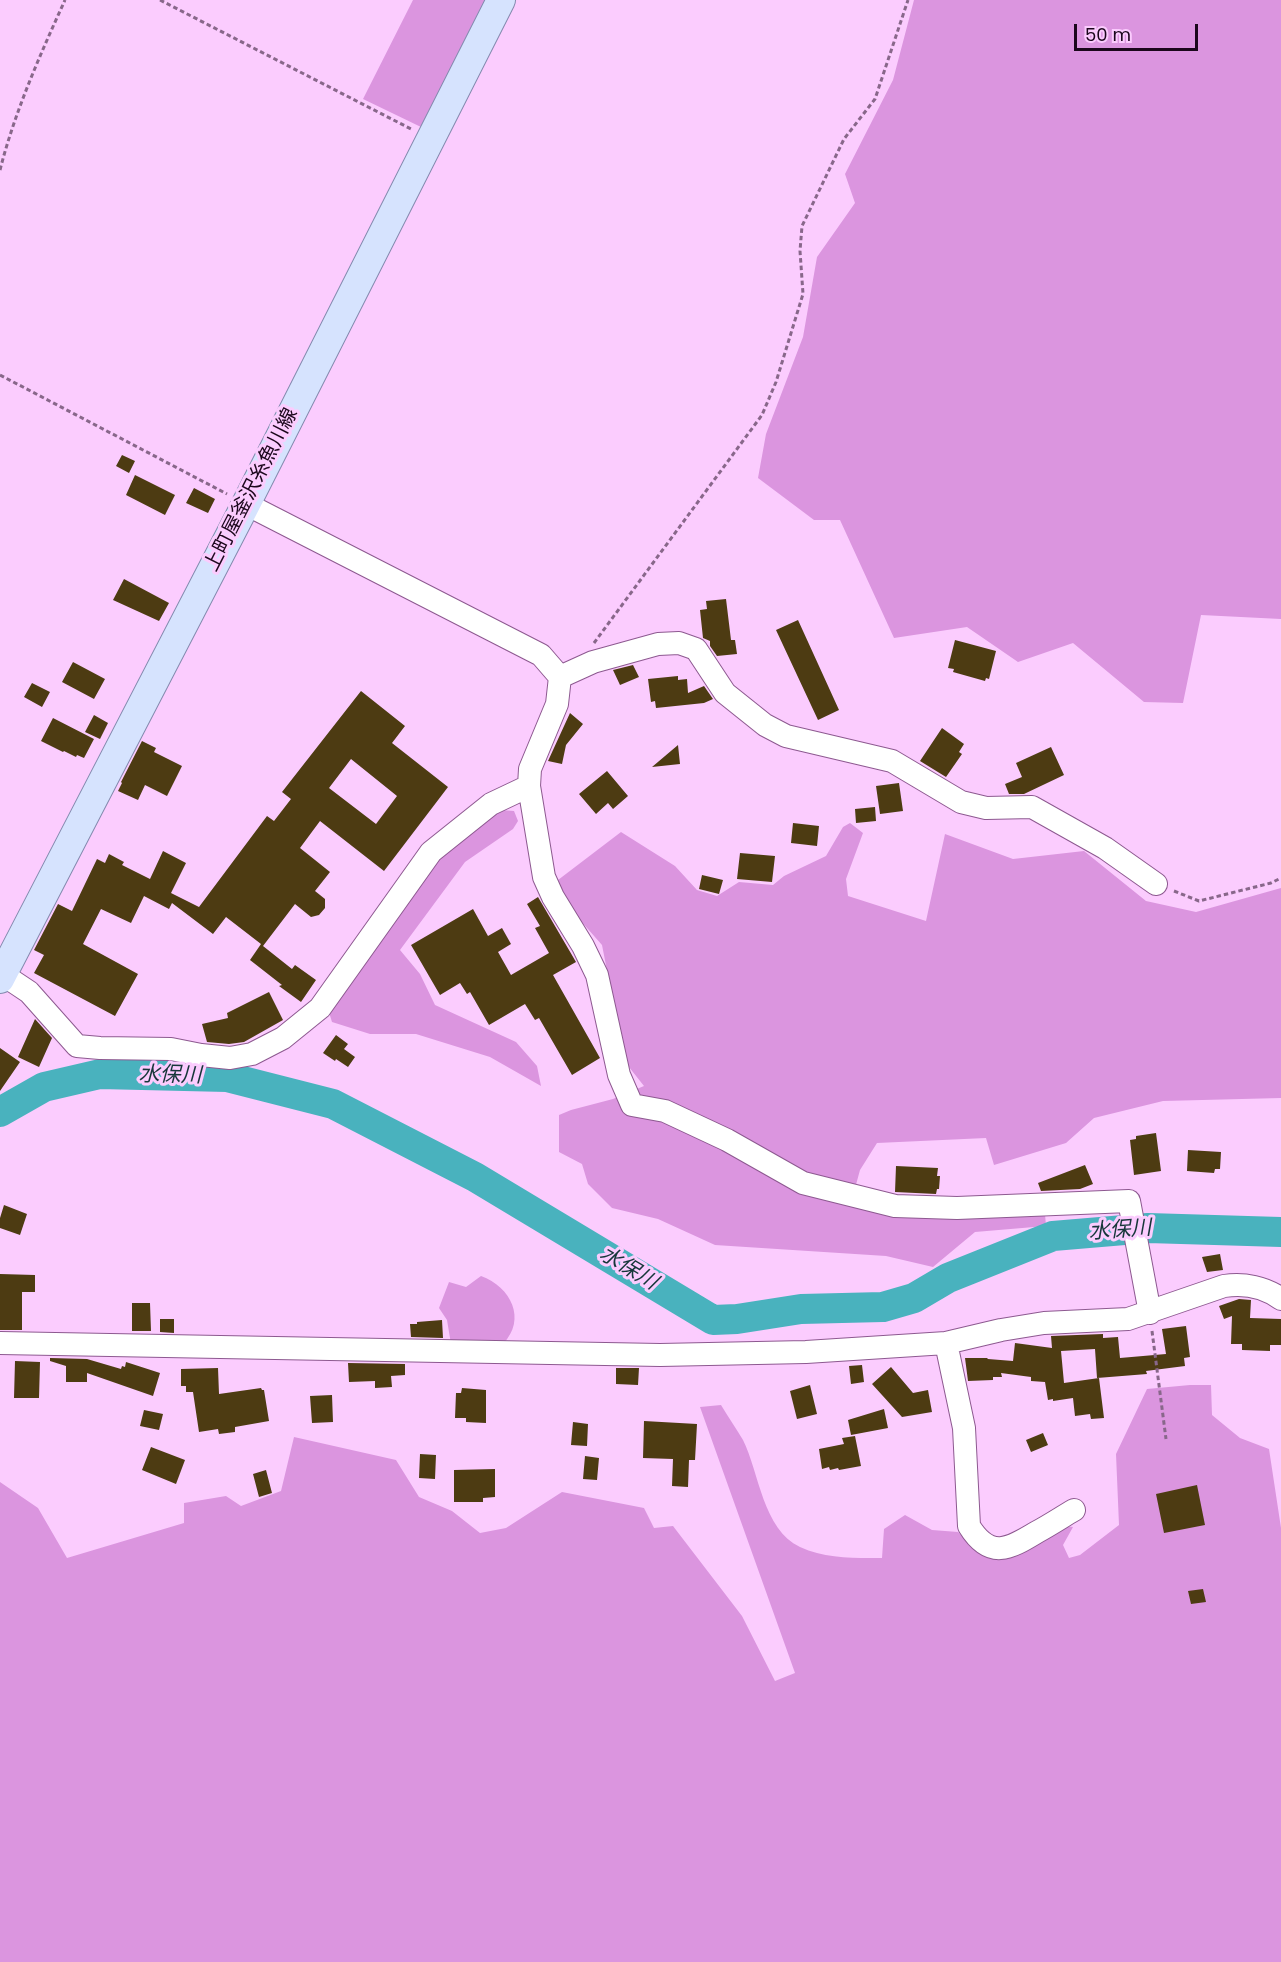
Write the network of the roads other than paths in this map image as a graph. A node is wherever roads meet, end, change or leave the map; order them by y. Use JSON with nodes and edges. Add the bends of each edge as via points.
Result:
{"nodes":[{"id":1,"x":501,"y":0,"type":"edge"},
{"id":2,"x":246,"y":504,"type":"junction"},
{"id":3,"x":560,"y":677,"type":"junction"},
{"id":4,"x":529,"y":786,"type":"junction"},
{"id":5,"x":1156,"y":884,"type":"road end"},
{"id":6,"x":1,"y":977,"type":"edge"},
{"id":7,"x":1281,"y":1299,"type":"edge"},
{"id":8,"x":1150,"y":1313,"type":"junction"},
{"id":9,"x":0,"y":1343,"type":"edge"},
{"id":10,"x":946,"y":1343,"type":"junction"},
{"id":11,"x":1074,"y":1510,"type":"dead end"}],
"edges":[{"from":1,"to":2,"type":"main road","name":"上町屋釜沢糸魚川線"},
{"from":2,"to":3,"type":"street","via":[[541,655]]},
{"from":2,"to":6,"type":"main road","name":"上町屋釜沢糸魚川線"},
{"from":3,"to":4,"type":"street","via":[[557,704],[530,769]]},
{"from":3,"to":5,"type":"street","via":[[593,662],[657,644],[679,643],[696,649],[725,693],[765,725],[786,736],[892,761],[961,802],[986,807],[1032,807],[1105,848]]},
{"from":4,"to":6,"type":"street","via":[[491,804],[431,852],[320,1008],[282,1038],[252,1054],[230,1058],[171,1049],[76,1046],[29,992]]},
{"from":4,"to":8,"type":"street","via":[[544,877],[597,975],[619,1075],[632,1105],[665,1111],[803,1183],[895,1206],[957,1208],[1129,1201]]},
{"from":7,"to":8,"type":"street","via":[[1239,1284]]},
{"from":8,"to":10,"type":"street","via":[[1128,1319],[1033,1325]]},
{"from":9,"to":10,"type":"street","via":[[660,1355],[806,1352]]},
{"from":10,"to":11,"type":"street","via":[[964,1428],[969,1526],[977,1539],[990,1547],[1013,1547]]}]}
